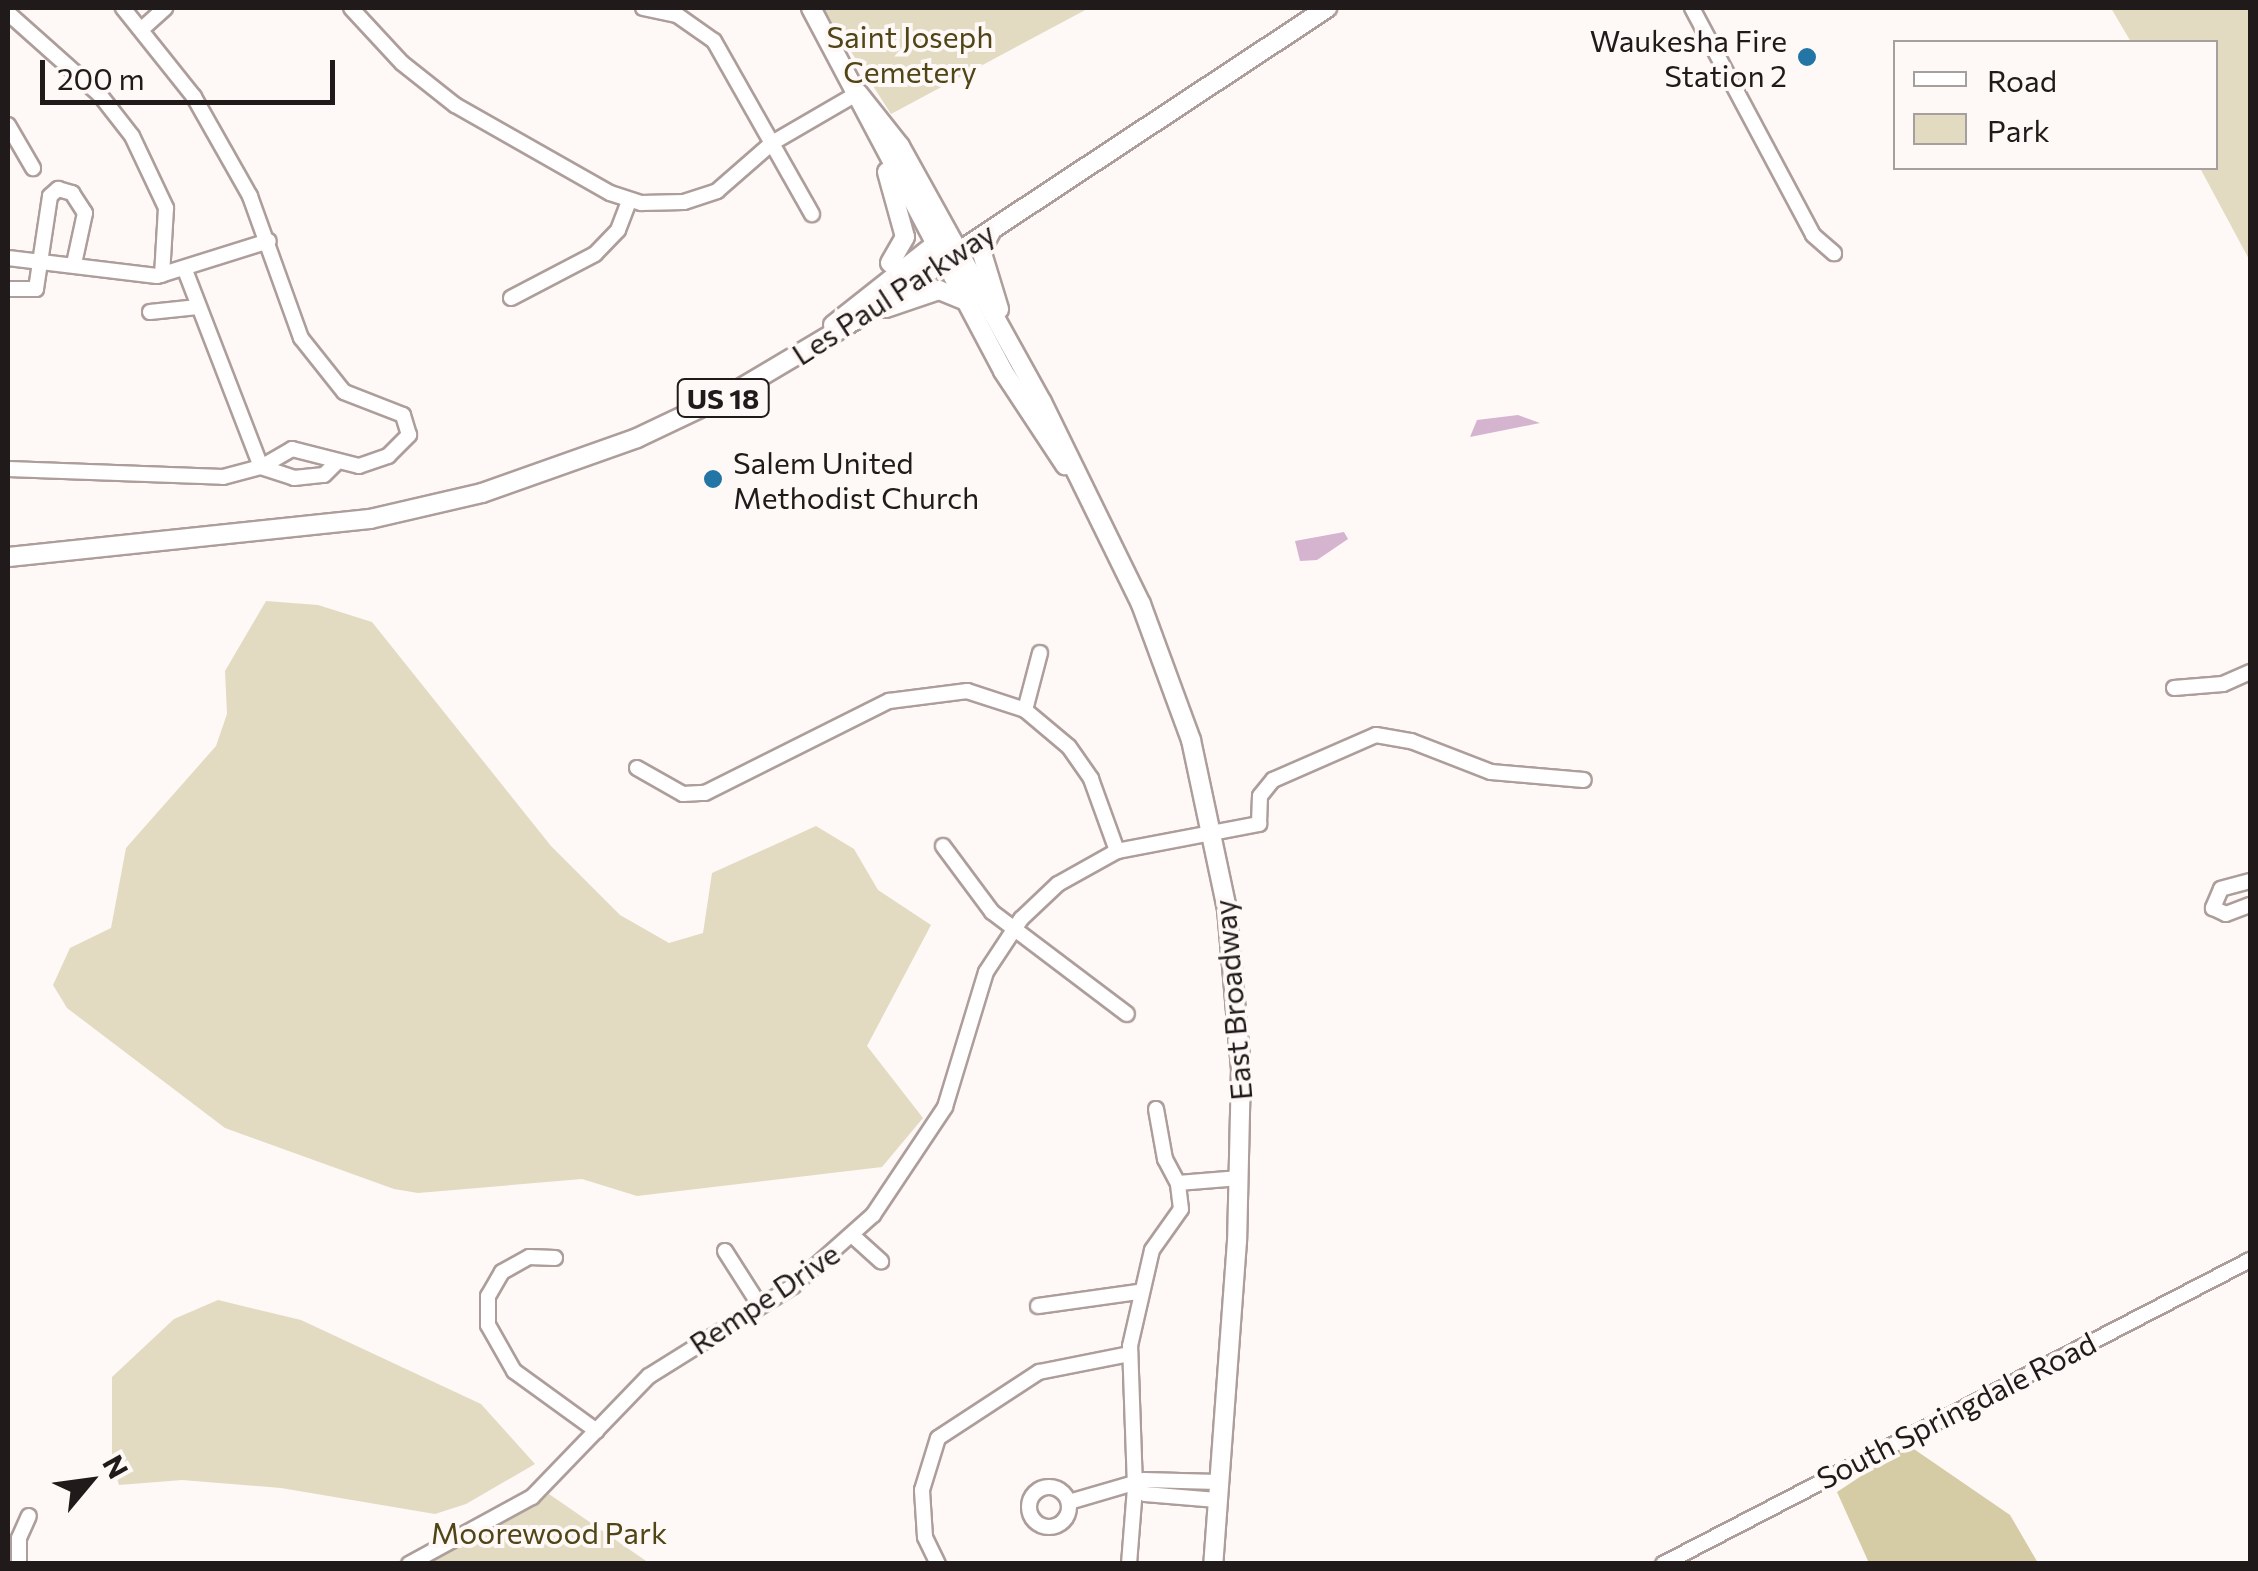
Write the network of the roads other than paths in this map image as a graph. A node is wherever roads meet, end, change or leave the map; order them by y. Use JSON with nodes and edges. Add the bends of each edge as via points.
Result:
{"nodes":[{"id":1,"x":123,"y":8,"type":"edge"},
{"id":2,"x":165,"y":8,"type":"edge"},
{"id":3,"x":351,"y":8,"type":"edge"},
{"id":4,"x":643,"y":8,"type":"edge"},
{"id":5,"x":811,"y":8,"type":"edge"},
{"id":6,"x":1327,"y":8,"type":"edge"},
{"id":7,"x":1692,"y":8,"type":"edge"},
{"id":8,"x":8,"y":13,"type":"edge"},
{"id":9,"x":143,"y":28,"type":"junction"},
{"id":10,"x":858,"y":93,"type":"junction"},
{"id":11,"x":8,"y":125,"type":"edge"},
{"id":12,"x":875,"y":134,"type":"junction"},
{"id":13,"x":772,"y":142,"type":"junction"},
{"id":14,"x":33,"y":168,"type":"dead end"},
{"id":15,"x":629,"y":200,"type":"junction"},
{"id":16,"x":812,"y":214,"type":"dead end"},
{"id":17,"x":994,"y":228,"type":"junction"},
{"id":18,"x":269,"y":241,"type":"junction"},
{"id":19,"x":944,"y":244,"type":"junction"},
{"id":20,"x":1834,"y":253,"type":"dead end"},
{"id":21,"x":8,"y":258,"type":"edge"},
{"id":22,"x":41,"y":259,"type":"junction"},
{"id":23,"x":890,"y":263,"type":"dead end"},
{"id":24,"x":74,"y":264,"type":"junction"},
{"id":25,"x":185,"y":270,"type":"junction"},
{"id":26,"x":162,"y":275,"type":"junction"},
{"id":27,"x":8,"y":289,"type":"edge"},
{"id":28,"x":511,"y":298,"type":"dead end"},
{"id":29,"x":968,"y":304,"type":"junction"},
{"id":30,"x":198,"y":307,"type":"junction"},
{"id":31,"x":150,"y":312,"type":"dead end"},
{"id":32,"x":858,"y":318,"type":"junction"},
{"id":33,"x":1007,"y":338,"type":"junction"},
{"id":34,"x":810,"y":348,"type":"junction"},
{"id":35,"x":335,"y":464,"type":"junction"},
{"id":36,"x":1068,"y":466,"type":"junction"},
{"id":37,"x":261,"y":467,"type":"junction"},
{"id":38,"x":8,"y":469,"type":"edge"},
{"id":39,"x":8,"y":557,"type":"edge"},
{"id":40,"x":1040,"y":653,"type":"dead end"},
{"id":41,"x":2250,"y":672,"type":"edge"},
{"id":42,"x":2174,"y":688,"type":"dead end"},
{"id":43,"x":1025,"y":710,"type":"junction"},
{"id":44,"x":637,"y":768,"type":"dead end"},
{"id":45,"x":1584,"y":780,"type":"dead end"},
{"id":46,"x":1210,"y":829,"type":"junction"},
{"id":47,"x":943,"y":846,"type":"dead end"},
{"id":48,"x":1117,"y":851,"type":"junction"},
{"id":49,"x":2250,"y":881,"type":"edge"},
{"id":50,"x":2250,"y":905,"type":"edge"},
{"id":51,"x":1013,"y":928,"type":"junction"},
{"id":52,"x":1127,"y":1014,"type":"dead end"},
{"id":53,"x":1156,"y":1109,"type":"dead end"},
{"id":54,"x":1240,"y":1178,"type":"junction"},
{"id":55,"x":1178,"y":1183,"type":"junction"},
{"id":56,"x":853,"y":1236,"type":"junction"},
{"id":57,"x":725,"y":1251,"type":"dead end"},
{"id":58,"x":555,"y":1258,"type":"dead end"},
{"id":59,"x":2250,"y":1260,"type":"edge"},
{"id":60,"x":881,"y":1261,"type":"dead end"},
{"id":61,"x":1138,"y":1292,"type":"junction"},
{"id":62,"x":760,"y":1306,"type":"junction"},
{"id":63,"x":1038,"y":1306,"type":"dead end"},
{"id":64,"x":1130,"y":1354,"type":"junction"},
{"id":65,"x":597,"y":1431,"type":"junction"},
{"id":66,"x":1135,"y":1487,"type":"junction"},
{"id":67,"x":1217,"y":1491,"type":"junction"},
{"id":68,"x":1069,"y":1502,"type":"dead end"},
{"id":69,"x":29,"y":1516,"type":"dead end"},
{"id":70,"x":18,"y":1564,"type":"edge"},
{"id":71,"x":409,"y":1564,"type":"edge"},
{"id":72,"x":938,"y":1564,"type":"edge"},
{"id":73,"x":1129,"y":1564,"type":"edge"},
{"id":74,"x":1212,"y":1564,"type":"edge"},
{"id":75,"x":1663,"y":1564,"type":"edge"}],
"edges":[{"from":1,"to":9,"type":"street"},
{"from":2,"to":9,"type":"street"},
{"from":3,"to":15,"type":"street","via":[[425,84]]},
{"from":4,"to":13,"type":"street","via":[[676,15],[714,41]]},
{"from":5,"to":10,"type":"main road","name":"East Broadway"},
{"from":6,"to":17,"type":"main road","name":"Les Paul Parkway","number":"US 18"},
{"from":7,"to":20,"type":"street","via":[[1812,235]]},
{"from":8,"to":26,"type":"street","via":[[88,83],[132,136],[166,208]]},
{"from":9,"to":18,"type":"street","via":[[194,97]]},
{"from":10,"to":12,"type":"main road","name":"East Broadway"},
{"from":10,"to":13,"type":"street"},
{"from":10,"to":19,"type":"main road","name":"East Broadway","via":[[886,123]]},
{"from":11,"to":14,"type":"street"},
{"from":12,"to":19,"type":"main road","name":"East Broadway"},
{"from":12,"to":23,"type":"main road","via":[[905,229]]},
{"from":13,"to":15,"type":"street","via":[[702,197]]},
{"from":13,"to":16,"type":"street"},
{"from":15,"to":28,"type":"street","via":[[618,230],[595,254]]},
{"from":17,"to":19,"type":"main road","name":"Les Paul Parkway","number":"US 18"},
{"from":17,"to":33,"type":"main road","via":[[982,250]]},
{"from":18,"to":25,"type":"street"},
{"from":18,"to":35,"type":"street","via":[[302,338],[344,392],[403,415],[409,436],[388,456],[359,466]]},
{"from":19,"to":29,"type":"main road","name":"East Broadway"},
{"from":19,"to":32,"type":"main road","name":"Les Paul Parkway","number":"US 18"},
{"from":19,"to":33,"type":"main road","name":"East Broadway"},
{"from":19,"to":34,"type":"main road","via":[[850,309]]},
{"from":21,"to":22,"type":"street"},
{"from":22,"to":24,"type":"street"},
{"from":22,"to":24,"type":"street","via":[[50,196],[64,189],[85,213]]},
{"from":22,"to":27,"type":"street","via":[[36,289]]},
{"from":24,"to":26,"type":"street"},
{"from":25,"to":26,"type":"street"},
{"from":25,"to":30,"type":"street"},
{"from":29,"to":32,"type":"main road","via":[[959,294],[939,290]]},
{"from":29,"to":36,"type":"main road","name":"East Broadway","via":[[1024,408]]},
{"from":30,"to":31,"type":"street"},
{"from":30,"to":37,"type":"street"},
{"from":32,"to":34,"type":"main road","name":"Les Paul Parkway","number":"US 18"},
{"from":33,"to":36,"type":"main road","name":"East Broadway"},
{"from":34,"to":39,"type":"main road","name":"Les Paul Parkway","number":"US 18","via":[[637,438],[465,498],[281,533]]},
{"from":35,"to":37,"type":"street","via":[[324,476],[294,478]]},
{"from":35,"to":37,"type":"street","via":[[292,449]]},
{"from":36,"to":46,"type":"main road","name":"East Broadway","via":[[1166,661]]},
{"from":37,"to":38,"type":"street","via":[[223,477]]},
{"from":40,"to":43,"type":"street","via":[[1040,676]]},
{"from":41,"to":42,"type":"street","via":[[2223,684]]},
{"from":43,"to":44,"type":"street","via":[[967,691],[910,694],[705,794],[683,794]]},
{"from":43,"to":48,"type":"street","via":[[1081,762]]},
{"from":45,"to":46,"type":"street","name":"Rempe Drive","via":[[1491,772],[1411,741],[1376,735],[1273,780],[1260,796],[1259,824]]},
{"from":46,"to":48,"type":"street","name":"Rempe Drive"},
{"from":46,"to":54,"type":"main road","name":"East Broadway","via":[[1238,1002]]},
{"from":47,"to":51,"type":"street","via":[[974,895]]},
{"from":48,"to":51,"type":"street","name":"Rempe Drive","via":[[1058,884]]},
{"from":49,"to":50,"type":"street","via":[[2221,889],[2214,908],[2226,914]]},
{"from":51,"to":52,"type":"street"},
{"from":51,"to":56,"type":"street","name":"Rempe Drive","via":[[986,972],[945,1107],[904,1176]]},
{"from":53,"to":55,"type":"street","via":[[1165,1159]]},
{"from":54,"to":55,"type":"street"},
{"from":54,"to":67,"type":"main road","name":"East Broadway"},
{"from":55,"to":61,"type":"street","via":[[1181,1208],[1158,1238]]},
{"from":56,"to":60,"type":"street"},
{"from":56,"to":62,"type":"street","name":"Rempe Drive"},
{"from":57,"to":62,"type":"street"},
{"from":58,"to":65,"type":"street","via":[[520,1260],[498,1276],[488,1296],[488,1325],[514,1371]]},
{"from":59,"to":75,"type":"street","name":"South Springdale Road"},
{"from":61,"to":63,"type":"street"},
{"from":61,"to":64,"type":"street"},
{"from":62,"to":65,"type":"street","name":"Rempe Drive","via":[[662,1366]]},
{"from":64,"to":66,"type":"street"},
{"from":64,"to":72,"type":"street","via":[[1039,1372],[938,1438],[922,1490],[926,1537]]},
{"from":65,"to":71,"type":"street","name":"Rempe Drive","via":[[532,1497]]},
{"from":66,"to":67,"type":"street","via":[[1145,1494]]},
{"from":66,"to":68,"type":"street"},
{"from":66,"to":73,"type":"street"},
{"from":67,"to":74,"type":"main road","name":"East Broadway"},
{"from":69,"to":70,"type":"street"}]}
